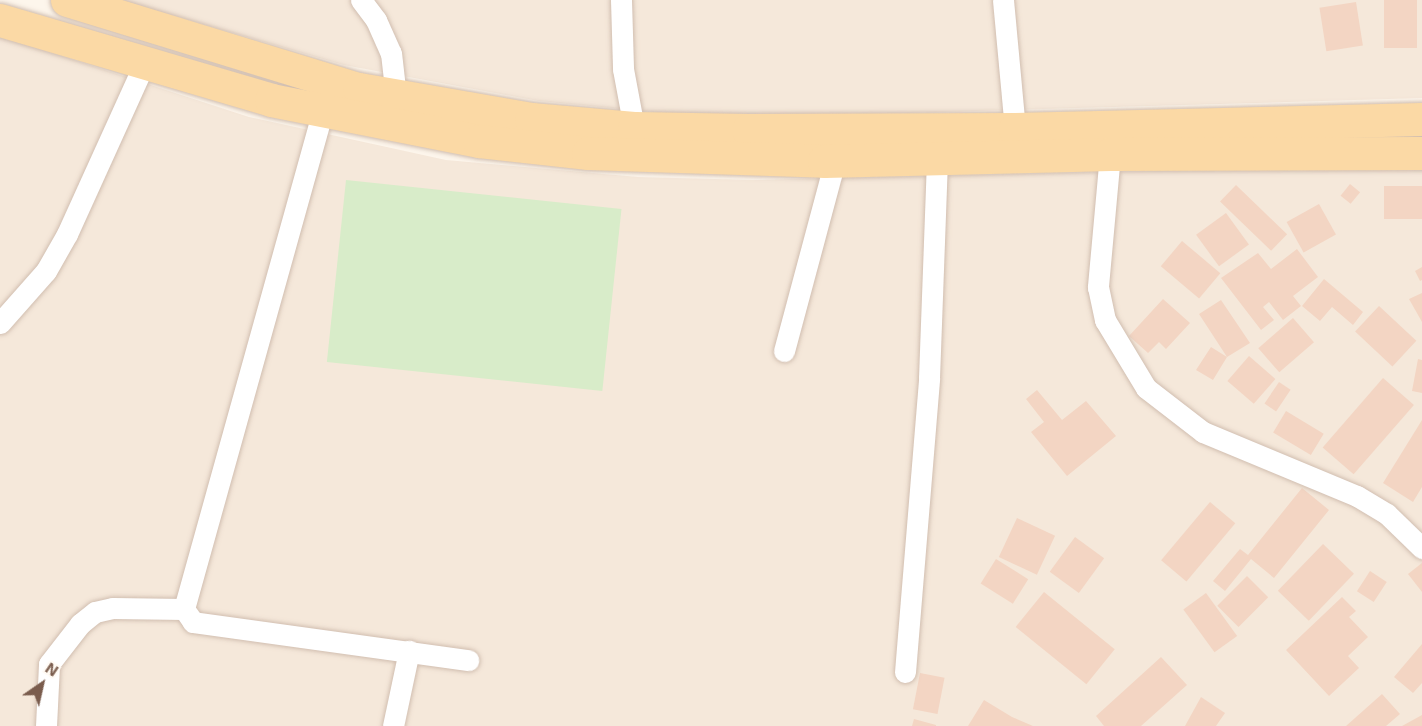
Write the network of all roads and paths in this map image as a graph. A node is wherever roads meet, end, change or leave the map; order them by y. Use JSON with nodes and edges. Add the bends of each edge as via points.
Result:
{"nodes":[{"id":1,"x":67,"y":0,"type":"edge"},
{"id":2,"x":361,"y":0,"type":"edge"},
{"id":3,"x":621,"y":0,"type":"edge"},
{"id":4,"x":1003,"y":0,"type":"edge"},
{"id":5,"x":0,"y":20,"type":"edge"},
{"id":6,"x":144,"y":64,"type":"junction"},
{"id":7,"x":396,"y":97,"type":"junction"},
{"id":8,"x":324,"y":110,"type":"junction"},
{"id":9,"x":1422,"y":118,"type":"edge"},
{"id":10,"x":634,"y":128,"type":"junction"},
{"id":11,"x":1015,"y":129,"type":"junction"},
{"id":12,"x":1422,"y":153,"type":"edge"},
{"id":13,"x":1110,"y":154,"type":"junction"},
{"id":14,"x":937,"y":158,"type":"junction"},
{"id":15,"x":835,"y":161,"type":"junction"},
{"id":16,"x":0,"y":323,"type":"edge"},
{"id":17,"x":784,"y":351,"type":"dead end"},
{"id":18,"x":1422,"y":548,"type":"edge"},
{"id":19,"x":184,"y":609,"type":"junction"},
{"id":20,"x":409,"y":651,"type":"junction"},
{"id":21,"x":468,"y":660,"type":"dead end"},
{"id":22,"x":905,"y":672,"type":"dead end"},
{"id":23,"x":46,"y":726,"type":"edge"},
{"id":24,"x":393,"y":726,"type":"edge"}],
"edges":[{"from":1,"to":7,"type":"main road","via":[[204,44]]},
{"from":2,"to":7,"type":"street","via":[[376,20],[391,53]]},
{"from":3,"to":10,"type":"street","via":[[623,69]]},
{"from":4,"to":11,"type":"street"},
{"from":5,"to":6,"type":"main road"},
{"from":6,"to":8,"type":"main road","via":[[272,100]]},
{"from":6,"to":16,"type":"street","via":[[67,234],[46,271]]},
{"from":7,"to":10,"type":"main road","via":[[531,119]]},
{"from":8,"to":15,"type":"main road","via":[[479,141],[588,153]]},
{"from":8,"to":19,"type":"street"},
{"from":9,"to":11,"type":"main road"},
{"from":10,"to":11,"type":"main road"},
{"from":12,"to":13,"type":"main road"},
{"from":13,"to":14,"type":"main road"},
{"from":13,"to":18,"type":"street","via":[[1098,287],[1105,320],[1146,388],[1203,432],[1357,496],[1387,514]]},
{"from":14,"to":15,"type":"main road"},
{"from":14,"to":22,"type":"street","via":[[929,378]]},
{"from":15,"to":17,"type":"street"},
{"from":19,"to":20,"type":"street","via":[[193,622]]},
{"from":19,"to":23,"type":"street","via":[[114,608],[95,612],[80,624],[49,664]]},
{"from":20,"to":21,"type":"street"},
{"from":20,"to":24,"type":"street"}]}
